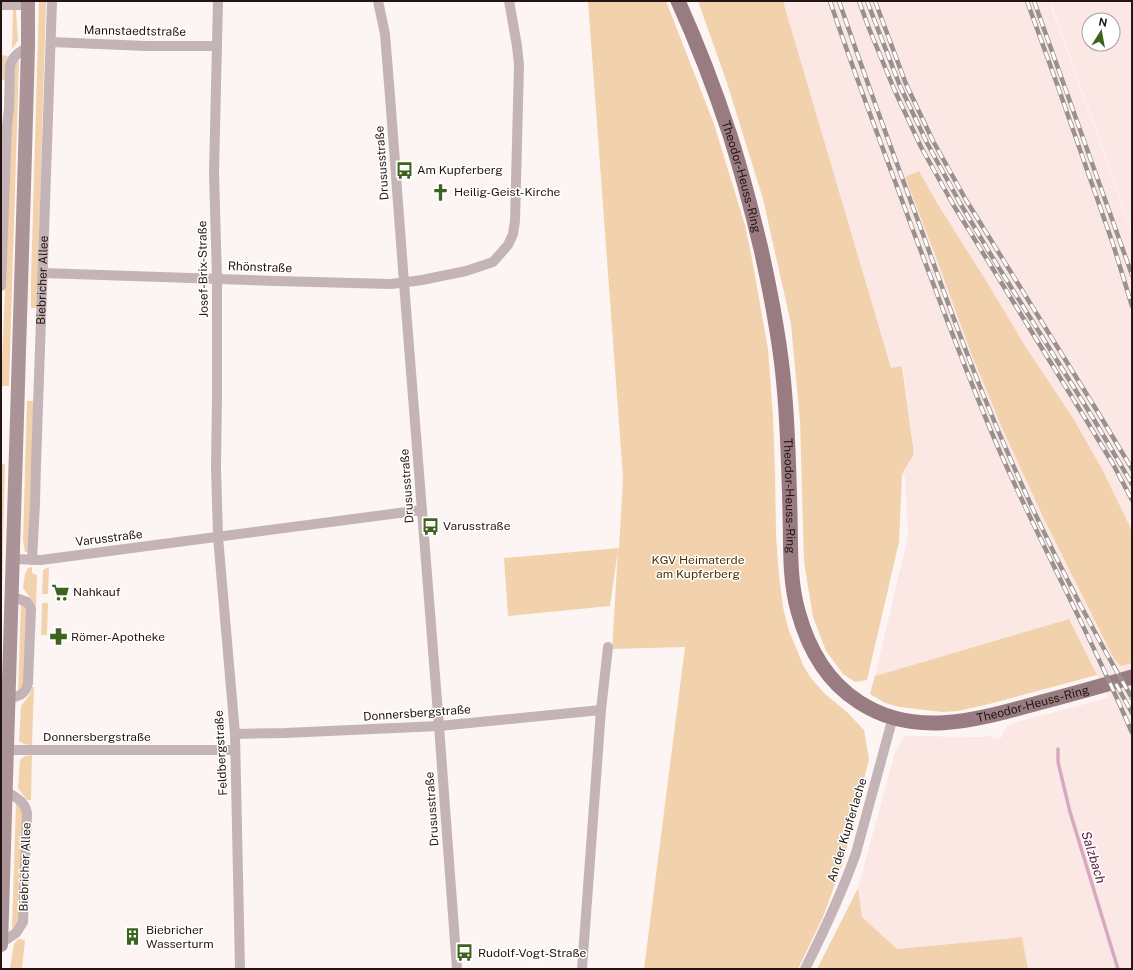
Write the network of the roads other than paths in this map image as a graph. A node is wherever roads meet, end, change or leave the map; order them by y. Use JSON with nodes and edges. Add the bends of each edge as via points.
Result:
{"nodes":[{"id":1,"x":52,"y":1,"type":"edge"},
{"id":2,"x":218,"y":1,"type":"edge"},
{"id":3,"x":378,"y":1,"type":"edge"},
{"id":4,"x":509,"y":1,"type":"edge"},
{"id":5,"x":678,"y":1,"type":"edge"},
{"id":6,"x":27,"y":3,"type":"edge"},
{"id":7,"x":1,"y":5,"type":"edge"},
{"id":8,"x":51,"y":42,"type":"junction"},
{"id":9,"x":217,"y":46,"type":"junction"},
{"id":10,"x":28,"y":47,"type":"junction"},
{"id":11,"x":4,"y":126,"type":"edge"},
{"id":12,"x":43,"y":273,"type":"junction"},
{"id":13,"x":216,"y":279,"type":"junction"},
{"id":14,"x":1,"y":280,"type":"edge"},
{"id":15,"x":404,"y":283,"type":"junction"},
{"id":16,"x":1,"y":286,"type":"edge"},
{"id":17,"x":422,"y":510,"type":"junction"},
{"id":18,"x":218,"y":537,"type":"junction"},
{"id":19,"x":13,"y":559,"type":"junction"},
{"id":20,"x":32,"y":560,"type":"junction"},
{"id":21,"x":11,"y":596,"type":"junction"},
{"id":22,"x":608,"y":646,"type":"dead end"},
{"id":23,"x":1130,"y":678,"type":"edge"},
{"id":24,"x":5,"y":683,"type":"edge"},
{"id":25,"x":8,"y":700,"type":"junction"},
{"id":26,"x":601,"y":710,"type":"junction"},
{"id":27,"x":893,"y":717,"type":"junction"},
{"id":28,"x":439,"y":726,"type":"junction"},
{"id":29,"x":235,"y":734,"type":"junction"},
{"id":30,"x":4,"y":750,"type":"edge"},
{"id":31,"x":235,"y":750,"type":"junction"},
{"id":32,"x":3,"y":793,"type":"edge"},
{"id":33,"x":1,"y":944,"type":"edge"},
{"id":34,"x":240,"y":969,"type":"edge"},
{"id":35,"x":456,"y":969,"type":"edge"},
{"id":36,"x":582,"y":969,"type":"edge"},
{"id":37,"x":806,"y":969,"type":"edge"}],
"edges":[{"from":1,"to":8,"type":"street","name":"Biebricher Allee"},
{"from":2,"to":9,"type":"street","name":"Josef-Brix-Straße"},
{"from":3,"to":15,"type":"street","name":"Drususstraße","via":[[386,42]]},
{"from":4,"to":15,"type":"street","via":[[519,65],[513,234],[508,245],[493,262],[466,271]]},
{"from":5,"to":27,"type":"main road","name":"Theodor-Heuss-Ring","via":[[730,135],[755,225],[774,312],[787,423],[792,580],[801,622],[818,661],[838,686],[860,703]]},
{"from":6,"to":7,"type":"street"},
{"from":6,"to":10,"type":"main road","name":"Biebricher Allee"},
{"from":8,"to":9,"type":"street","name":"Mannstaedtstraße"},
{"from":8,"to":12,"type":"street","name":"Biebricher Allee"},
{"from":9,"to":13,"type":"street","name":"Josef-Brix-Straße","via":[[214,173]]},
{"from":10,"to":11,"type":"street","via":[[11,60],[9,108]]},
{"from":10,"to":19,"type":"main road","name":"Biebricher Allee"},
{"from":11,"to":14,"type":"street"},
{"from":12,"to":13,"type":"street","name":"Rhönstraße"},
{"from":12,"to":20,"type":"street","name":"Biebricher Allee"},
{"from":13,"to":15,"type":"street","name":"Rhönstraße"},
{"from":13,"to":18,"type":"street","name":"Josef-Brix-Straße"},
{"from":14,"to":16,"type":"street"},
{"from":15,"to":17,"type":"street","name":"Drususstraße"},
{"from":17,"to":18,"type":"street","name":"Varusstraße"},
{"from":17,"to":28,"type":"street","name":"Drususstraße"},
{"from":18,"to":20,"type":"street","name":"Varusstraße"},
{"from":18,"to":29,"type":"street","name":"Feldbergstraße"},
{"from":19,"to":20,"type":"street","name":"Varusstraße"},
{"from":19,"to":21,"type":"main road","name":"Biebricher Allee"},
{"from":21,"to":24,"type":"main road","name":"Biebricher Allee"},
{"from":21,"to":25,"type":"street","via":[[27,602],[31,608],[30,663],[26,689]]},
{"from":22,"to":26,"type":"street"},
{"from":23,"to":27,"type":"main road","name":"Theodor-Heuss-Ring","via":[[973,720],[924,723]]},
{"from":24,"to":25,"type":"main road","name":"Biebricher Allee"},
{"from":25,"to":30,"type":"main road","name":"Biebricher Allee"},
{"from":26,"to":28,"type":"street","name":"Donnersbergstraße"},
{"from":26,"to":36,"type":"street"},
{"from":27,"to":37,"type":"street","name":"An der Kupferlache","via":[[848,874]]},
{"from":28,"to":29,"type":"street","name":"Donnersbergstraße"},
{"from":28,"to":35,"type":"street","name":"Drususstraße"},
{"from":29,"to":31,"type":"street","name":"Feldbergstraße"},
{"from":30,"to":31,"type":"street","name":"Donnersbergstraße"},
{"from":30,"to":32,"type":"main road","name":"Biebricher Allee"},
{"from":31,"to":34,"type":"street","name":"Feldbergstraße"},
{"from":32,"to":33,"type":"main road","name":"Biebricher Allee"},
{"from":32,"to":33,"type":"street","name":"Biebricher Allee","via":[[21,801],[27,814],[23,922],[16,933]]}]}
